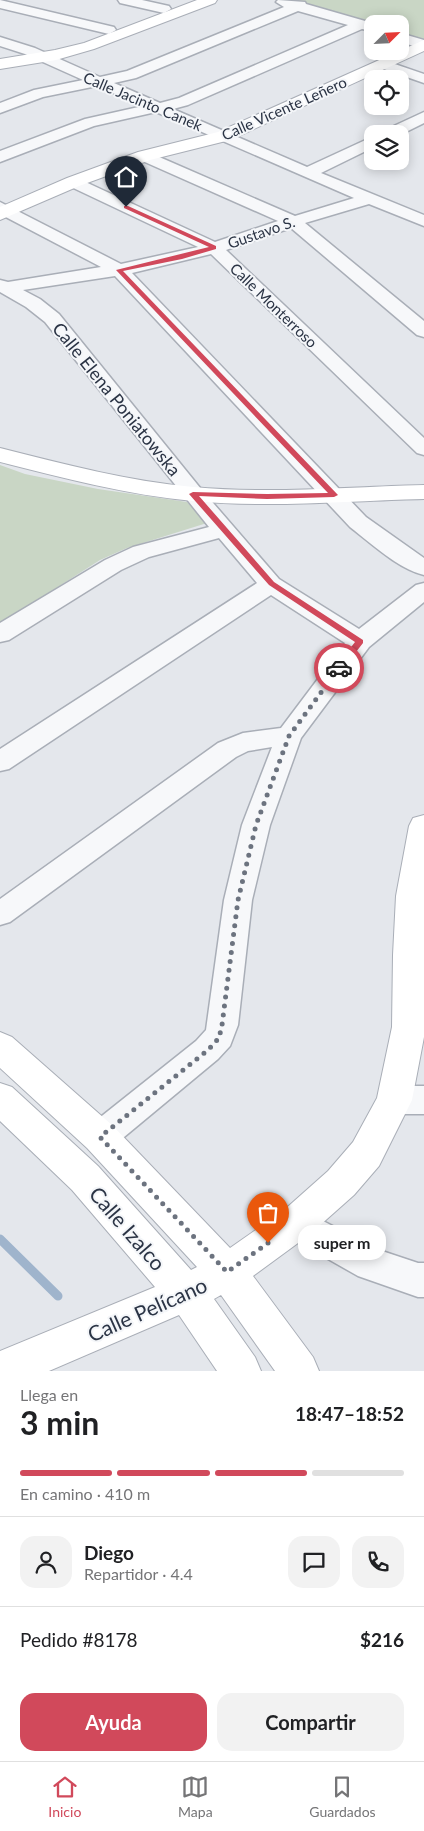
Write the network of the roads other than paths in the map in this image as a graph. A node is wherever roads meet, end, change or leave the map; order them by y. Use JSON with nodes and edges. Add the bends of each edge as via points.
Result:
{"nodes":[{"id":1,"x":125,"y":0,"type":"edge"},
{"id":2,"x":186,"y":0,"type":"edge"},
{"id":3,"x":210,"y":0,"type":"edge"},
{"id":4,"x":276,"y":0,"type":"edge"},
{"id":5,"x":0,"y":4,"type":"edge"},
{"id":6,"x":300,"y":5,"type":"junction"},
{"id":7,"x":164,"y":9,"type":"junction"},
{"id":8,"x":364,"y":25,"type":"edge"},
{"id":9,"x":364,"y":27,"type":"edge"},
{"id":10,"x":109,"y":30,"type":"junction"},
{"id":11,"x":409,"y":40,"type":"edge"},
{"id":12,"x":0,"y":41,"type":"edge"},
{"id":13,"x":424,"y":45,"type":"edge"},
{"id":14,"x":36,"y":54,"type":"junction"},
{"id":15,"x":0,"y":56,"type":"edge"},
{"id":16,"x":0,"y":64,"type":"edge"},
{"id":17,"x":383,"y":64,"type":"junction"},
{"id":18,"x":424,"y":79,"type":"edge"},
{"id":19,"x":98,"y":81,"type":"junction"},
{"id":20,"x":0,"y":108,"type":"edge"},
{"id":21,"x":159,"y":108,"type":"junction"},
{"id":22,"x":424,"y":117,"type":"edge"},
{"id":23,"x":408,"y":125,"type":"edge"},
{"id":24,"x":224,"y":136,"type":"junction"},
{"id":25,"x":364,"y":146,"type":"edge"},
{"id":26,"x":144,"y":156,"type":"junction"},
{"id":27,"x":0,"y":157,"type":"edge"},
{"id":28,"x":307,"y":173,"type":"junction"},
{"id":29,"x":73,"y":182,"type":"junction"},
{"id":30,"x":370,"y":199,"type":"junction"},
{"id":31,"x":424,"y":200,"type":"edge"},
{"id":32,"x":2,"y":210,"type":"edge"},
{"id":33,"x":402,"y":212,"type":"junction"},
{"id":34,"x":424,"y":220,"type":"edge"},
{"id":35,"x":292,"y":221,"type":"junction"},
{"id":36,"x":214,"y":248,"type":"junction"},
{"id":37,"x":119,"y":270,"type":"junction"},
{"id":38,"x":2,"y":286,"type":"edge"},
{"id":39,"x":424,"y":331,"type":"edge"},
{"id":40,"x":424,"y":449,"type":"edge"},
{"id":41,"x":0,"y":455,"type":"edge"},
{"id":42,"x":424,"y":492,"type":"edge"},
{"id":43,"x":193,"y":494,"type":"junction"},
{"id":44,"x":334,"y":495,"type":"junction"},
{"id":45,"x":223,"y":530,"type":"junction"},
{"id":46,"x":424,"y":568,"type":"edge"},
{"id":47,"x":272,"y":584,"type":"junction"},
{"id":48,"x":424,"y":590,"type":"edge"},
{"id":49,"x":0,"y":634,"type":"edge"},
{"id":50,"x":360,"y":641,"type":"junction"},
{"id":51,"x":289,"y":736,"type":"junction"},
{"id":52,"x":0,"y":762,"type":"edge"},
{"id":53,"x":424,"y":826,"type":"edge"},
{"id":54,"x":0,"y":914,"type":"edge"},
{"id":55,"x":416,"y":955,"type":"edge"},
{"id":56,"x":0,"y":1047,"type":"edge"},
{"id":57,"x":0,"y":1098,"type":"edge"},
{"id":58,"x":409,"y":1100,"type":"edge"},
{"id":59,"x":100,"y":1137,"type":"junction"},
{"id":60,"x":296,"y":1224,"type":"junction"},
{"id":61,"x":227,"y":1272,"type":"junction"},
{"id":62,"x":424,"y":1280,"type":"edge"},
{"id":63,"x":186,"y":1293,"type":"junction"},
{"id":64,"x":0,"y":1371,"type":"edge"},
{"id":65,"x":241,"y":1371,"type":"edge"},
{"id":66,"x":299,"y":1371,"type":"edge"}],
"edges":[{"from":1,"to":7,"type":"street"},
{"from":2,"to":7,"type":"street"},
{"from":3,"to":14,"type":"street","via":[[107,40]]},
{"from":4,"to":6,"type":"street"},
{"from":5,"to":10,"type":"street"},
{"from":6,"to":8,"type":"street"},
{"from":6,"to":19,"type":"street","via":[[140,72]]},
{"from":7,"to":10,"type":"street"},
{"from":9,"to":21,"type":"street","via":[[183,102]]},
{"from":10,"to":14,"type":"street"},
{"from":11,"to":13,"type":"street"},
{"from":12,"to":14,"type":"street","name":"Calle Jacinto Canek"},
{"from":13,"to":17,"type":"street","name":"Calle Vicente Leñero"},
{"from":14,"to":15,"type":"street"},
{"from":14,"to":16,"type":"street"},
{"from":14,"to":19,"type":"street","name":"Calle Jacinto Canek"},
{"from":17,"to":18,"type":"street"},
{"from":17,"to":24,"type":"street","name":"Calle Vicente Leñero"},
{"from":19,"to":20,"type":"street","via":[[39,93]]},
{"from":19,"to":21,"type":"street","name":"Calle Jacinto Canek"},
{"from":21,"to":24,"type":"street","name":"Calle Jacinto Canek"},
{"from":21,"to":27,"type":"street","via":[[90,122]]},
{"from":22,"to":23,"type":"street"},
{"from":24,"to":26,"type":"street","name":"Calle Vicente Leñero"},
{"from":24,"to":28,"type":"street","name":"Calle Jacinto Canek"},
{"from":25,"to":28,"type":"street"},
{"from":26,"to":29,"type":"street","name":"Calle Vicente Leñero"},
{"from":26,"to":35,"type":"street"},
{"from":28,"to":30,"type":"street","name":"Calle Jacinto Canek"},
{"from":29,"to":32,"type":"street","name":"Calle Vicente Leñero"},
{"from":29,"to":36,"type":"street","name":"Calle Monterroso"},
{"from":30,"to":33,"type":"street","name":"Calle Jacinto Canek"},
{"from":30,"to":35,"type":"street","name":"Gustavo S."},
{"from":31,"to":33,"type":"street"},
{"from":32,"to":37,"type":"street"},
{"from":33,"to":34,"type":"street","name":"Calle Jacinto Canek"},
{"from":35,"to":36,"type":"street","name":"Gustavo S."},
{"from":35,"to":39,"type":"street"},
{"from":36,"to":37,"type":"street","name":"Gustavo S."},
{"from":36,"to":40,"type":"street","name":"Calle Monterroso"},
{"from":37,"to":38,"type":"street","name":"Gustavo S."},
{"from":37,"to":44,"type":"street"},
{"from":38,"to":43,"type":"street","name":"Calle Elena Poniatowska","via":[[34,303],[52,318]]},
{"from":41,"to":43,"type":"street","via":[[92,478]]},
{"from":42,"to":44,"type":"street"},
{"from":43,"to":44,"type":"street"},
{"from":43,"to":45,"type":"street","name":"Calle Elena Poniatowska"},
{"from":44,"to":46,"type":"street","via":[[358,522]]},
{"from":45,"to":47,"type":"street","name":"Calle Elena Poniatowska"},
{"from":45,"to":49,"type":"street","via":[[149,550],[113,565]]},
{"from":47,"to":50,"type":"street","name":"Calle Elena Poniatowska"},
{"from":47,"to":52,"type":"street"},
{"from":48,"to":50,"type":"street"},
{"from":50,"to":51,"type":"street"},
{"from":51,"to":54,"type":"street","via":[[243,742],[227,750]]},
{"from":51,"to":59,"type":"street","via":[[256,825],[238,900],[219,1038]]},
{"from":53,"to":55,"type":"street","name":"Calle Pelícano","via":[[412,896]]},
{"from":55,"to":58,"type":"street","name":"Calle Pelícano","via":[[408,1027]]},
{"from":56,"to":59,"type":"street"},
{"from":57,"to":63,"type":"street","name":"Calle Izalco","via":[[85,1178]]},
{"from":58,"to":60,"type":"street","name":"Calle Pelícano","via":[[341,1183]]},
{"from":59,"to":61,"type":"street"},
{"from":60,"to":61,"type":"street","name":"Calle Pelícano"},
{"from":60,"to":62,"type":"street","via":[[370,1264]]},
{"from":61,"to":63,"type":"street","name":"Calle Pelícano"},
{"from":61,"to":66,"type":"street"},
{"from":63,"to":64,"type":"street","name":"Calle Pelícano"},
{"from":63,"to":65,"type":"street","name":"Calle Izalco"}]}
